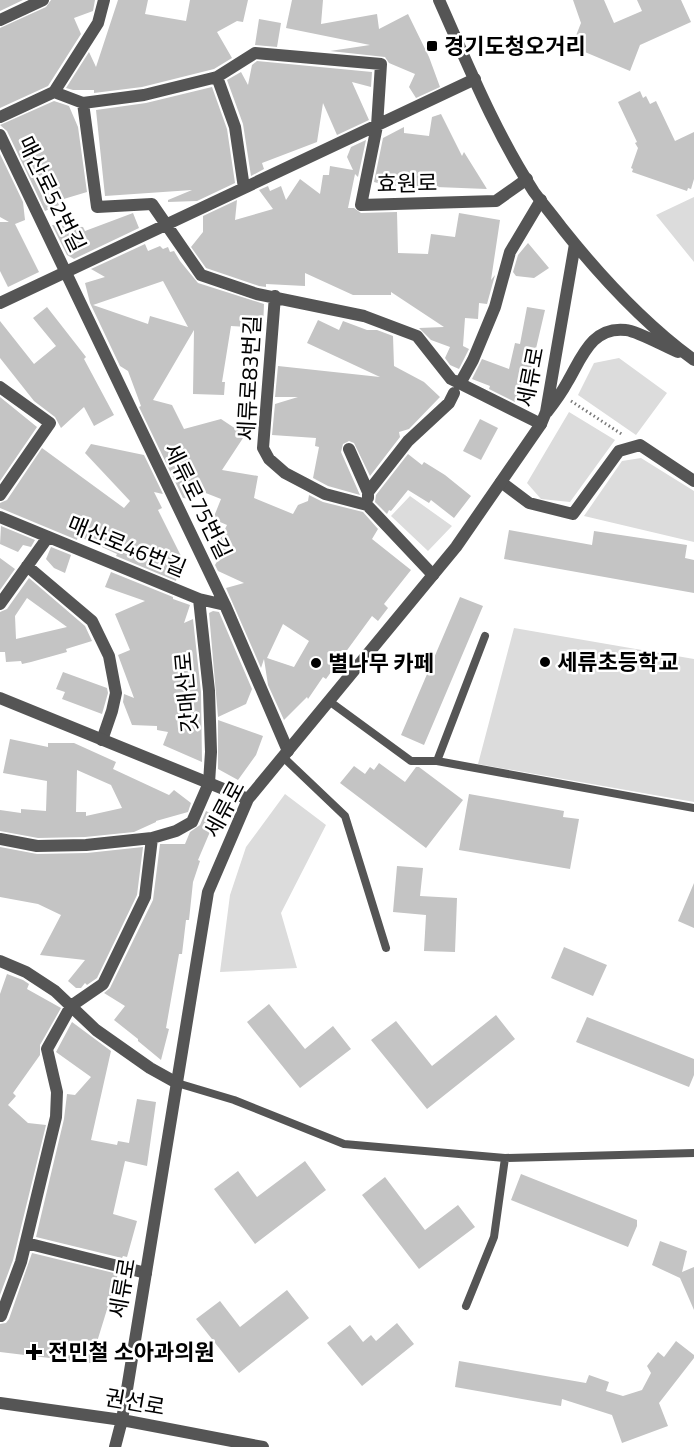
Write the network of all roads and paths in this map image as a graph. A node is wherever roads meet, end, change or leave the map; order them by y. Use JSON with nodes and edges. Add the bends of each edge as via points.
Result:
{"nodes":[{"id":1,"x":43,"y":0,"type":"edge"},
{"id":2,"x":105,"y":0,"type":"edge"},
{"id":3,"x":439,"y":0,"type":"edge"},
{"id":4,"x":0,"y":21,"type":"edge"},
{"id":5,"x":216,"y":77,"type":"junction"},
{"id":6,"x":475,"y":80,"type":"junction"},
{"id":7,"x":54,"y":92,"type":"junction"},
{"id":8,"x":83,"y":103,"type":"junction"},
{"id":9,"x":0,"y":117,"type":"edge"},
{"id":10,"x":377,"y":126,"type":"junction"},
{"id":11,"x":0,"y":135,"type":"edge"},
{"id":12,"x":527,"y":179,"type":"junction"},
{"id":13,"x":244,"y":188,"type":"junction"},
{"id":14,"x":541,"y":200,"type":"junction"},
{"id":15,"x":167,"y":224,"type":"junction"},
{"id":16,"x":575,"y":244,"type":"junction"},
{"id":17,"x":66,"y":272,"type":"junction"},
{"id":18,"x":274,"y":296,"type":"junction"},
{"id":19,"x":0,"y":303,"type":"edge"},
{"id":20,"x":693,"y":359,"type":"edge"},
{"id":21,"x":463,"y":378,"type":"dead end"},
{"id":22,"x":0,"y":387,"type":"edge"},
{"id":23,"x":454,"y":393,"type":"dead end"},
{"id":24,"x":566,"y":398,"type":"dead end"},
{"id":25,"x":544,"y":418,"type":"junction"},
{"id":26,"x":640,"y":445,"type":"junction"},
{"id":27,"x":349,"y":449,"type":"dead end"},
{"id":28,"x":694,"y":481,"type":"edge"},
{"id":29,"x":501,"y":482,"type":"junction"},
{"id":30,"x":0,"y":495,"type":"edge"},
{"id":31,"x":368,"y":499,"type":"junction"},
{"id":32,"x":0,"y":517,"type":"edge"},
{"id":33,"x":48,"y":537,"type":"junction"},
{"id":34,"x":27,"y":566,"type":"junction"},
{"id":35,"x":433,"y":575,"type":"junction"},
{"id":36,"x":199,"y":599,"type":"junction"},
{"id":37,"x":0,"y":604,"type":"edge"},
{"id":38,"x":225,"y":605,"type":"junction"},
{"id":39,"x":484,"y":636,"type":"dead end"},
{"id":40,"x":0,"y":698,"type":"edge"},
{"id":41,"x":329,"y":701,"type":"junction"},
{"id":42,"x":102,"y":740,"type":"junction"},
{"id":43,"x":285,"y":754,"type":"junction"},
{"id":44,"x":437,"y":761,"type":"junction"},
{"id":45,"x":209,"y":783,"type":"junction"},
{"id":46,"x":248,"y":799,"type":"junction"},
{"id":47,"x":694,"y":807,"type":"edge"},
{"id":48,"x":152,"y":838,"type":"junction"},
{"id":49,"x":0,"y":839,"type":"edge"},
{"id":50,"x":386,"y":948,"type":"dead end"},
{"id":51,"x":0,"y":961,"type":"edge"},
{"id":52,"x":71,"y":1006,"type":"junction"},
{"id":53,"x":177,"y":1083,"type":"junction"},
{"id":54,"x":694,"y":1153,"type":"edge"},
{"id":55,"x":505,"y":1158,"type":"junction"},
{"id":56,"x":26,"y":1243,"type":"junction"},
{"id":57,"x":146,"y":1274,"type":"junction"},
{"id":58,"x":466,"y":1306,"type":"dead end"},
{"id":59,"x":2,"y":1316,"type":"dead end"},
{"id":60,"x":0,"y":1403,"type":"edge"},
{"id":61,"x":122,"y":1420,"type":"junction"},
{"id":62,"x":115,"y":1447,"type":"edge"},
{"id":63,"x":262,"y":1447,"type":"edge"}],
"edges":[{"from":1,"to":4,"type":"street"},
{"from":2,"to":7,"type":"street","via":[[98,23]]},
{"from":3,"to":6,"type":"street"},
{"from":5,"to":8,"type":"street","via":[[144,95]]},
{"from":5,"to":10,"type":"street","via":[[255,53],[381,64]]},
{"from":5,"to":13,"type":"street","via":[[235,127]]},
{"from":6,"to":10,"type":"street"},
{"from":6,"to":12,"type":"street"},
{"from":7,"to":8,"type":"street"},
{"from":7,"to":9,"type":"street","name":"매산로52번길"},
{"from":8,"to":15,"type":"street","name":"세류로83번길","via":[[97,207],[152,204]]},
{"from":10,"to":12,"type":"street","name":"효원로","via":[[361,205],[496,201]]},
{"from":10,"to":13,"type":"street"},
{"from":11,"to":17,"type":"street","name":"매산로52번길"},
{"from":12,"to":14,"type":"street"},
{"from":13,"to":15,"type":"street"},
{"from":14,"to":16,"type":"street"},
{"from":14,"to":21,"type":"street","via":[[510,252],[495,307]]},
{"from":15,"to":17,"type":"street"},
{"from":15,"to":18,"type":"street","name":"세류로83번길","via":[[201,275]]},
{"from":16,"to":20,"type":"street","via":[[616,291]]},
{"from":16,"to":25,"type":"street","name":"세류로"},
{"from":17,"to":19,"type":"street"},
{"from":17,"to":38,"type":"street","name":"세류로75번길"},
{"from":18,"to":25,"type":"street","name":"세류로83번길","via":[[364,316],[417,336],[451,379]]},
{"from":18,"to":31,"type":"street","name":"세류로83번길","via":[[263,448],[285,473],[325,494]]},
{"from":20,"to":25,"type":"street","via":[[634,332],[606,332],[592,341]]},
{"from":22,"to":30,"type":"street","via":[[50,423]]},
{"from":23,"to":31,"type":"street","via":[[408,441]]},
{"from":24,"to":26,"type":"path"},
{"from":25,"to":29,"type":"street","name":"세류로"},
{"from":26,"to":28,"type":"street"},
{"from":26,"to":29,"type":"street","via":[[619,451],[573,514],[529,502]]},
{"from":27,"to":31,"type":"street"},
{"from":29,"to":35,"type":"street","name":"세류로"},
{"from":31,"to":35,"type":"street"},
{"from":32,"to":33,"type":"street","name":"매산로46번길"},
{"from":33,"to":34,"type":"street","name":"매산로46번길"},
{"from":33,"to":36,"type":"street","name":"매산로46번길"},
{"from":34,"to":37,"type":"street","name":"매산로46번길"},
{"from":34,"to":42,"type":"street","via":[[92,621],[109,656],[116,693]]},
{"from":35,"to":41,"type":"street","name":"세류로"},
{"from":36,"to":38,"type":"street","name":"매산로46번길"},
{"from":36,"to":45,"type":"street","name":"갓매산로","via":[[209,691]]},
{"from":38,"to":43,"type":"street","name":"세류로75번길"},
{"from":39,"to":44,"type":"lane"},
{"from":40,"to":42,"type":"street","name":"갓매산로"},
{"from":41,"to":43,"type":"street","name":"세류로"},
{"from":41,"to":44,"type":"lane","via":[[411,761]]},
{"from":42,"to":45,"type":"street","name":"갓매산로"},
{"from":43,"to":46,"type":"street","name":"세류로"},
{"from":43,"to":50,"type":"lane","via":[[345,816]]},
{"from":44,"to":47,"type":"lane"},
{"from":45,"to":46,"type":"street","name":"갓매산로"},
{"from":45,"to":48,"type":"street","via":[[192,822]]},
{"from":46,"to":53,"type":"street","name":"세류로","via":[[208,892]]},
{"from":48,"to":49,"type":"street","via":[[76,846],[37,846]]},
{"from":48,"to":52,"type":"street","via":[[145,897],[132,926],[103,984]]},
{"from":51,"to":52,"type":"street","via":[[26,972]]},
{"from":52,"to":53,"type":"street","via":[[96,1030]]},
{"from":52,"to":56,"type":"street","via":[[47,1048],[57,1092],[57,1117]]},
{"from":53,"to":55,"type":"lane","via":[[234,1100],[344,1144]]},
{"from":53,"to":57,"type":"street","name":"세류로"},
{"from":54,"to":55,"type":"lane"},
{"from":55,"to":58,"type":"lane","via":[[494,1237]]},
{"from":56,"to":57,"type":"street"},
{"from":56,"to":59,"type":"street"},
{"from":57,"to":61,"type":"street","name":"세류로"},
{"from":60,"to":61,"type":"street","name":"권선로"},
{"from":61,"to":62,"type":"street","name":"세류로"},
{"from":61,"to":63,"type":"street","name":"권선로"}]}
